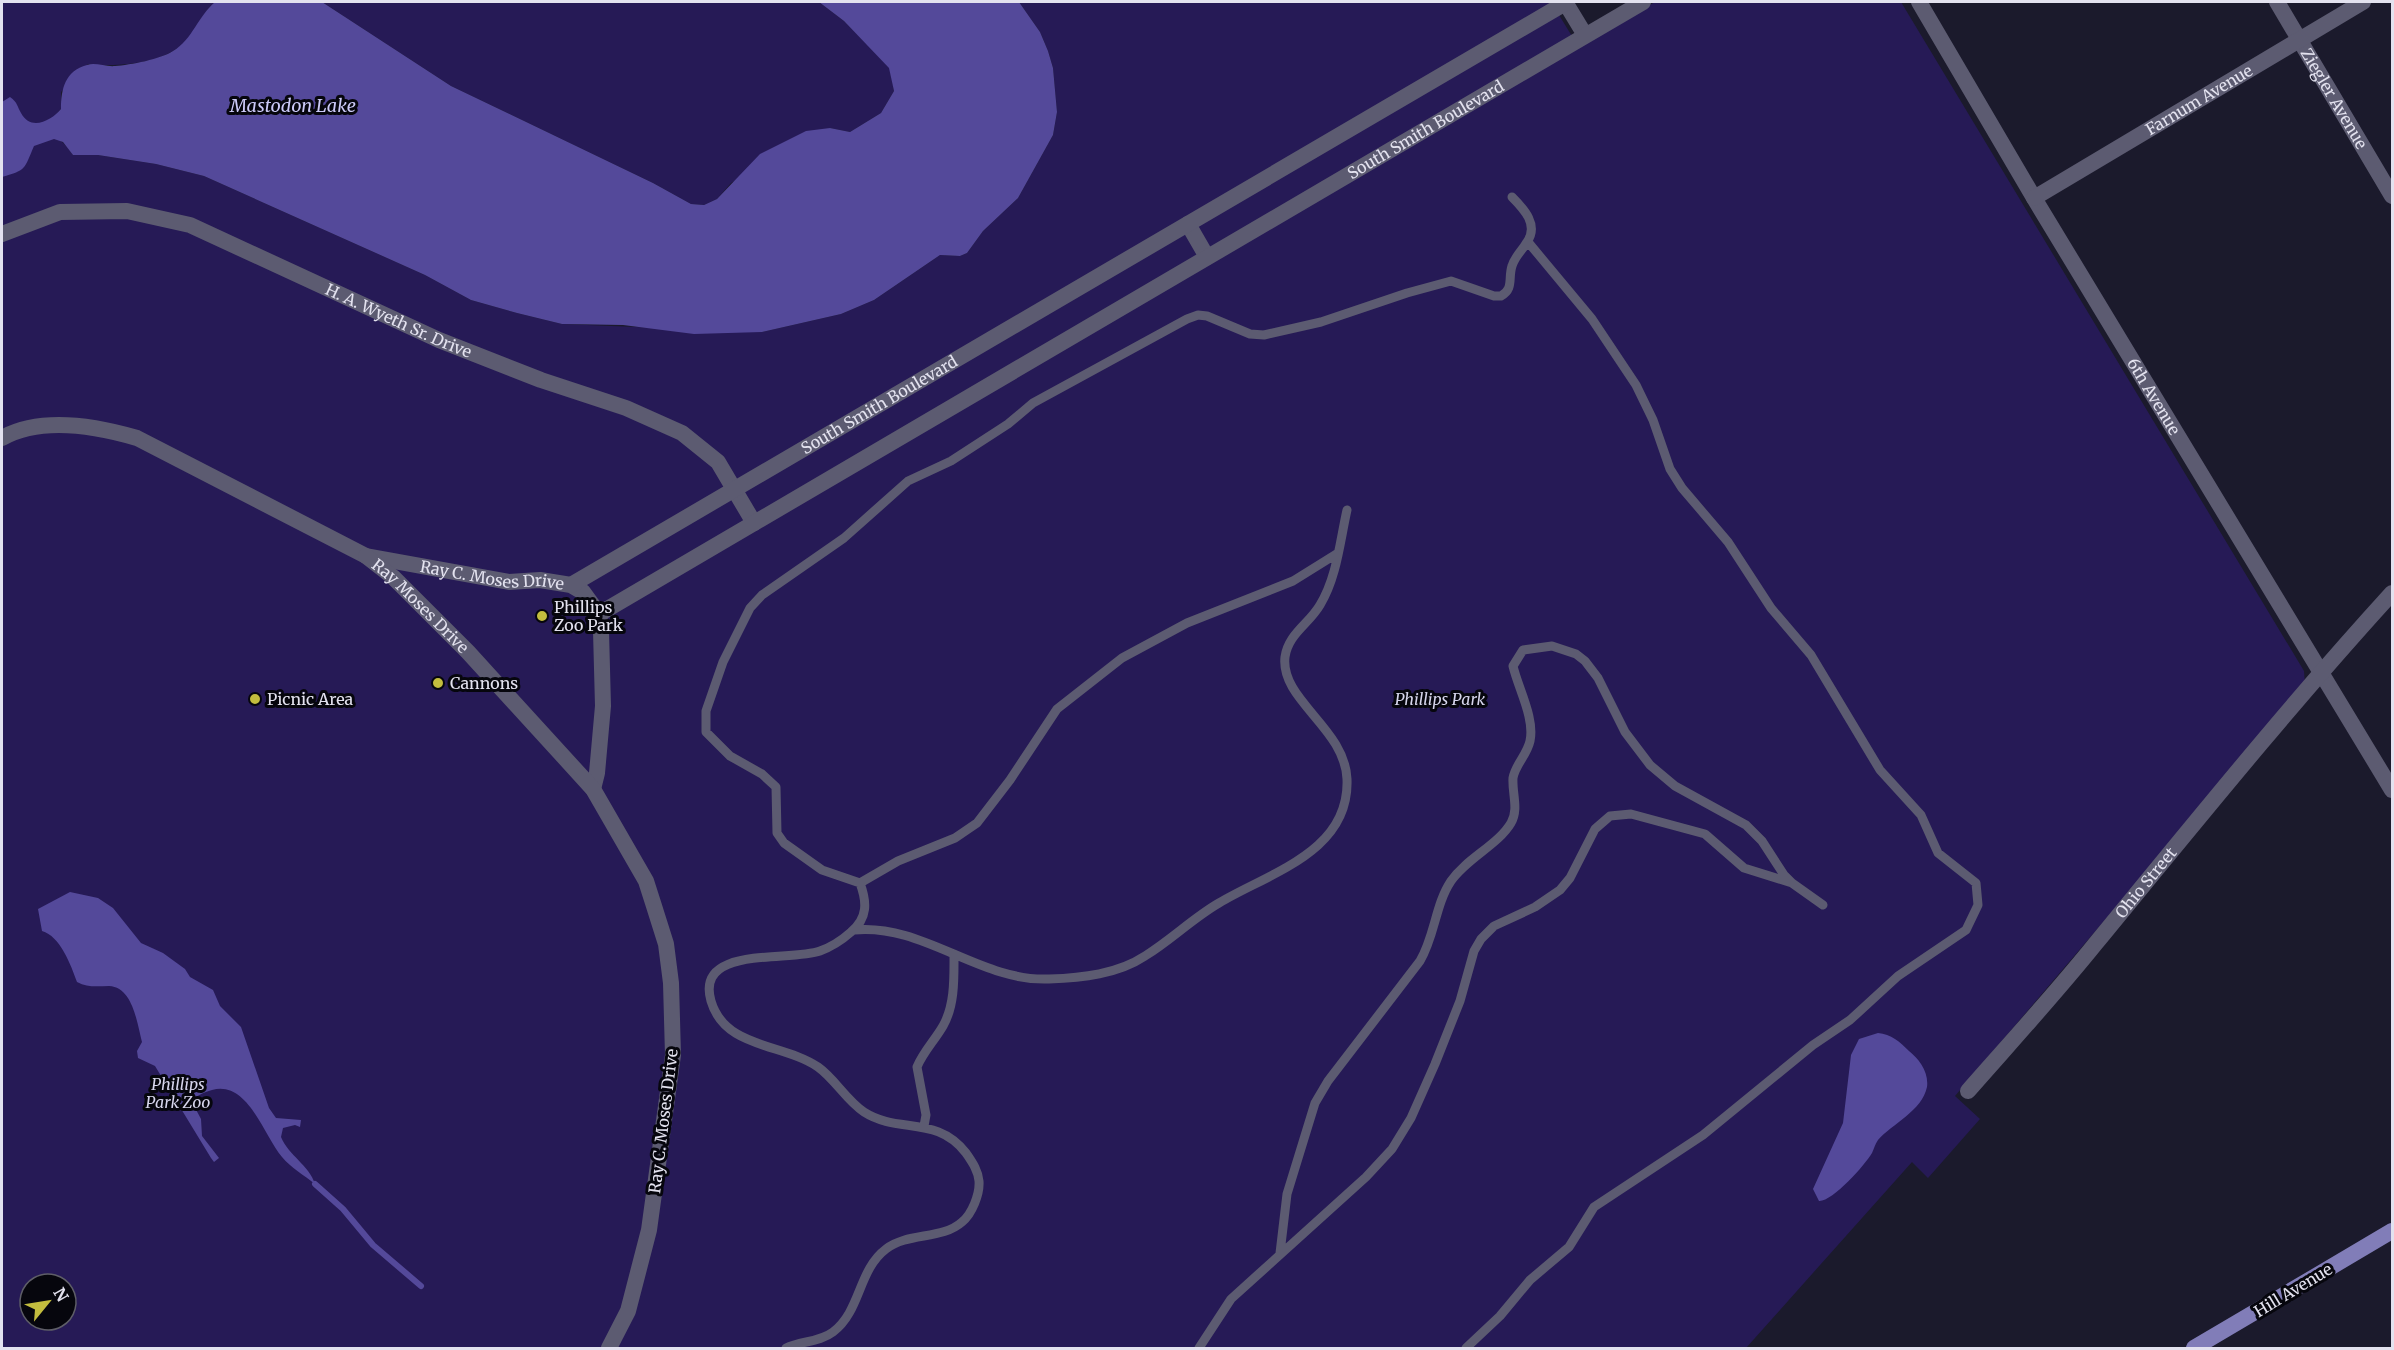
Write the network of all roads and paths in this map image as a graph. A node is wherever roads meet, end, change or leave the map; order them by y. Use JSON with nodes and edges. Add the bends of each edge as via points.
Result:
{"nodes":[{"id":1,"x":1566,"y":2,"type":"edge"},
{"id":2,"x":1643,"y":2,"type":"edge"},
{"id":3,"x":1919,"y":2,"type":"edge"},
{"id":4,"x":2277,"y":2,"type":"edge"},
{"id":5,"x":2363,"y":2,"type":"edge"},
{"id":6,"x":1585,"y":35,"type":"junction"},
{"id":7,"x":2299,"y":39,"type":"junction"},
{"id":8,"x":2392,"y":196,"type":"edge"},
{"id":9,"x":1512,"y":197,"type":"dead end"},
{"id":10,"x":2034,"y":198,"type":"junction"},
{"id":11,"x":1188,"y":224,"type":"junction"},
{"id":12,"x":2,"y":234,"type":"edge"},
{"id":13,"x":1528,"y":242,"type":"junction"},
{"id":14,"x":1208,"y":257,"type":"junction"},
{"id":15,"x":2,"y":438,"type":"edge"},
{"id":16,"x":736,"y":490,"type":"junction"},
{"id":17,"x":1347,"y":510,"type":"dead end"},
{"id":18,"x":754,"y":523,"type":"junction"},
{"id":19,"x":1338,"y":553,"type":"junction"},
{"id":20,"x":366,"y":556,"type":"junction"},
{"id":21,"x":571,"y":585,"type":"junction"},
{"id":22,"x":2392,"y":592,"type":"edge"},
{"id":23,"x":599,"y":614,"type":"junction"},
{"id":24,"x":2321,"y":671,"type":"junction"},
{"id":25,"x":593,"y":789,"type":"junction"},
{"id":26,"x":2392,"y":790,"type":"edge"},
{"id":27,"x":860,"y":883,"type":"junction"},
{"id":28,"x":1792,"y":883,"type":"junction"},
{"id":29,"x":1823,"y":905,"type":"dead end"},
{"id":30,"x":854,"y":930,"type":"junction"},
{"id":31,"x":954,"y":955,"type":"junction"},
{"id":32,"x":1968,"y":1091,"type":"dead end"},
{"id":33,"x":924,"y":1126,"type":"junction"},
{"id":34,"x":2392,"y":1231,"type":"edge"},
{"id":35,"x":1280,"y":1253,"type":"junction"},
{"id":36,"x":609,"y":1348,"type":"edge"},
{"id":37,"x":786,"y":1348,"type":"edge"},
{"id":38,"x":1199,"y":1348,"type":"edge"},
{"id":39,"x":1466,"y":1348,"type":"edge"},
{"id":40,"x":2194,"y":1348,"type":"edge"}],
"edges":[{"from":1,"to":6,"type":"street"},
{"from":1,"to":11,"type":"street","name":"South Smith Boulevard"},
{"from":2,"to":6,"type":"street","name":"South Smith Boulevard"},
{"from":3,"to":10,"type":"street","name":"6th Avenue"},
{"from":4,"to":7,"type":"street","name":"Ziegler Avenue"},
{"from":5,"to":7,"type":"street","name":"Farnum Avenue"},
{"from":6,"to":14,"type":"street","name":"South Smith Boulevard"},
{"from":7,"to":8,"type":"street","name":"Ziegler Avenue"},
{"from":7,"to":10,"type":"street","name":"Farnum Avenue"},
{"from":9,"to":13,"type":"lane","via":[[1530,222]]},
{"from":10,"to":24,"type":"street","name":"6th Avenue"},
{"from":11,"to":14,"type":"street"},
{"from":11,"to":16,"type":"street","name":"South Smith Boulevard"},
{"from":12,"to":16,"type":"street","name":"H. A. Wyeth Sr. Drive","via":[[60,212],[127,211],[190,225],[440,340],[626,408],[682,433],[718,462]]},
{"from":13,"to":27,"type":"lane","via":[[1513,262],[1510,287],[1502,296],[1452,281],[1322,322],[1264,335],[1244,332],[1208,316],[1187,319],[1034,404],[951,461],[908,481],[844,538],[762,595],[750,608],[723,662],[706,711],[706,732],[725,752],[776,787],[777,833],[784,843],[822,870]]},
{"from":13,"to":39,"type":"lane","via":[[1592,319],[1630,376],[1645,401],[1675,479],[1728,542],[1770,608],[1811,655],[1880,770],[1922,815],[1938,853],[1976,883],[1978,905],[1971,923],[1960,934],[1898,976],[1850,1020],[1812,1045],[1702,1134],[1594,1207],[1569,1247],[1530,1280]]},
{"from":14,"to":18,"type":"street","name":"South Smith Boulevard"},
{"from":15,"to":20,"type":"street","name":"Ray C. Moses Drive","via":[[50,425],[136,438]]},
{"from":16,"to":18,"type":"street","name":"H. A. Wyeth Sr. Drive"},
{"from":16,"to":21,"type":"street","name":"South Smith Boulevard"},
{"from":17,"to":19,"type":"lane"},
{"from":18,"to":23,"type":"street","name":"South Smith Boulevard"},
{"from":19,"to":27,"type":"lane","via":[[1293,581],[1187,623],[1122,657],[1057,709],[977,823],[955,838],[898,861]]},
{"from":19,"to":31,"type":"lane","via":[[1320,605],[1290,640],[1285,657],[1291,684],[1332,735],[1347,777],[1339,817],[1317,847],[1287,869],[1218,903],[1143,958],[1104,973],[1035,980]]},
{"from":20,"to":21,"type":"street","name":"Ray C. Moses Drive","via":[[509,582],[540,580]]},
{"from":20,"to":25,"type":"street","name":"Ray Moses Drive","via":[[393,577],[468,652]]},
{"from":21,"to":23,"type":"street","name":"Ray C. Moses Drive","via":[[583,592]]},
{"from":22,"to":24,"type":"street","name":"Ohio Street"},
{"from":23,"to":25,"type":"street","via":[[603,706]]},
{"from":24,"to":26,"type":"street","name":"6th Avenue"},
{"from":24,"to":32,"type":"street","name":"Ohio Street","via":[[2096,944]]},
{"from":25,"to":36,"type":"street","name":"Ray C. Moses Drive","via":[[646,881],[666,944],[671,983],[673,1055],[649,1230],[628,1311]]},
{"from":27,"to":30,"type":"lane","via":[[866,898],[865,911]]},
{"from":28,"to":29,"type":"lane"},
{"from":28,"to":35,"type":"lane","via":[[1744,868],[1705,834],[1631,814],[1610,816],[1595,829],[1560,890],[1494,926],[1481,939],[1449,1029],[1401,1135],[1381,1162]]},
{"from":28,"to":35,"type":"lane","via":[[1746,825],[1676,786],[1650,765],[1625,732],[1585,661],[1552,646],[1523,650],[1513,666],[1531,733],[1514,775],[1515,806],[1510,824],[1452,880],[1420,961],[1320,1093],[1305,1128],[1287,1194]]},
{"from":30,"to":31,"type":"lane","via":[[898,933]]},
{"from":30,"to":33,"type":"lane","via":[[820,951],[758,957],[716,969],[710,977],[710,1000],[732,1033],[809,1061],[863,1111],[886,1121]]},
{"from":31,"to":33,"type":"lane","via":[[949,1011],[917,1067],[926,1115]]},
{"from":33,"to":37,"type":"lane","via":[[940,1131],[958,1144],[977,1171],[978,1192],[969,1214],[946,1231],[909,1238],[886,1249],[868,1270],[850,1311],[834,1332]]},
{"from":34,"to":40,"type":"main road","name":"Hill Avenue"},
{"from":35,"to":38,"type":"lane","via":[[1231,1299]]}]}
